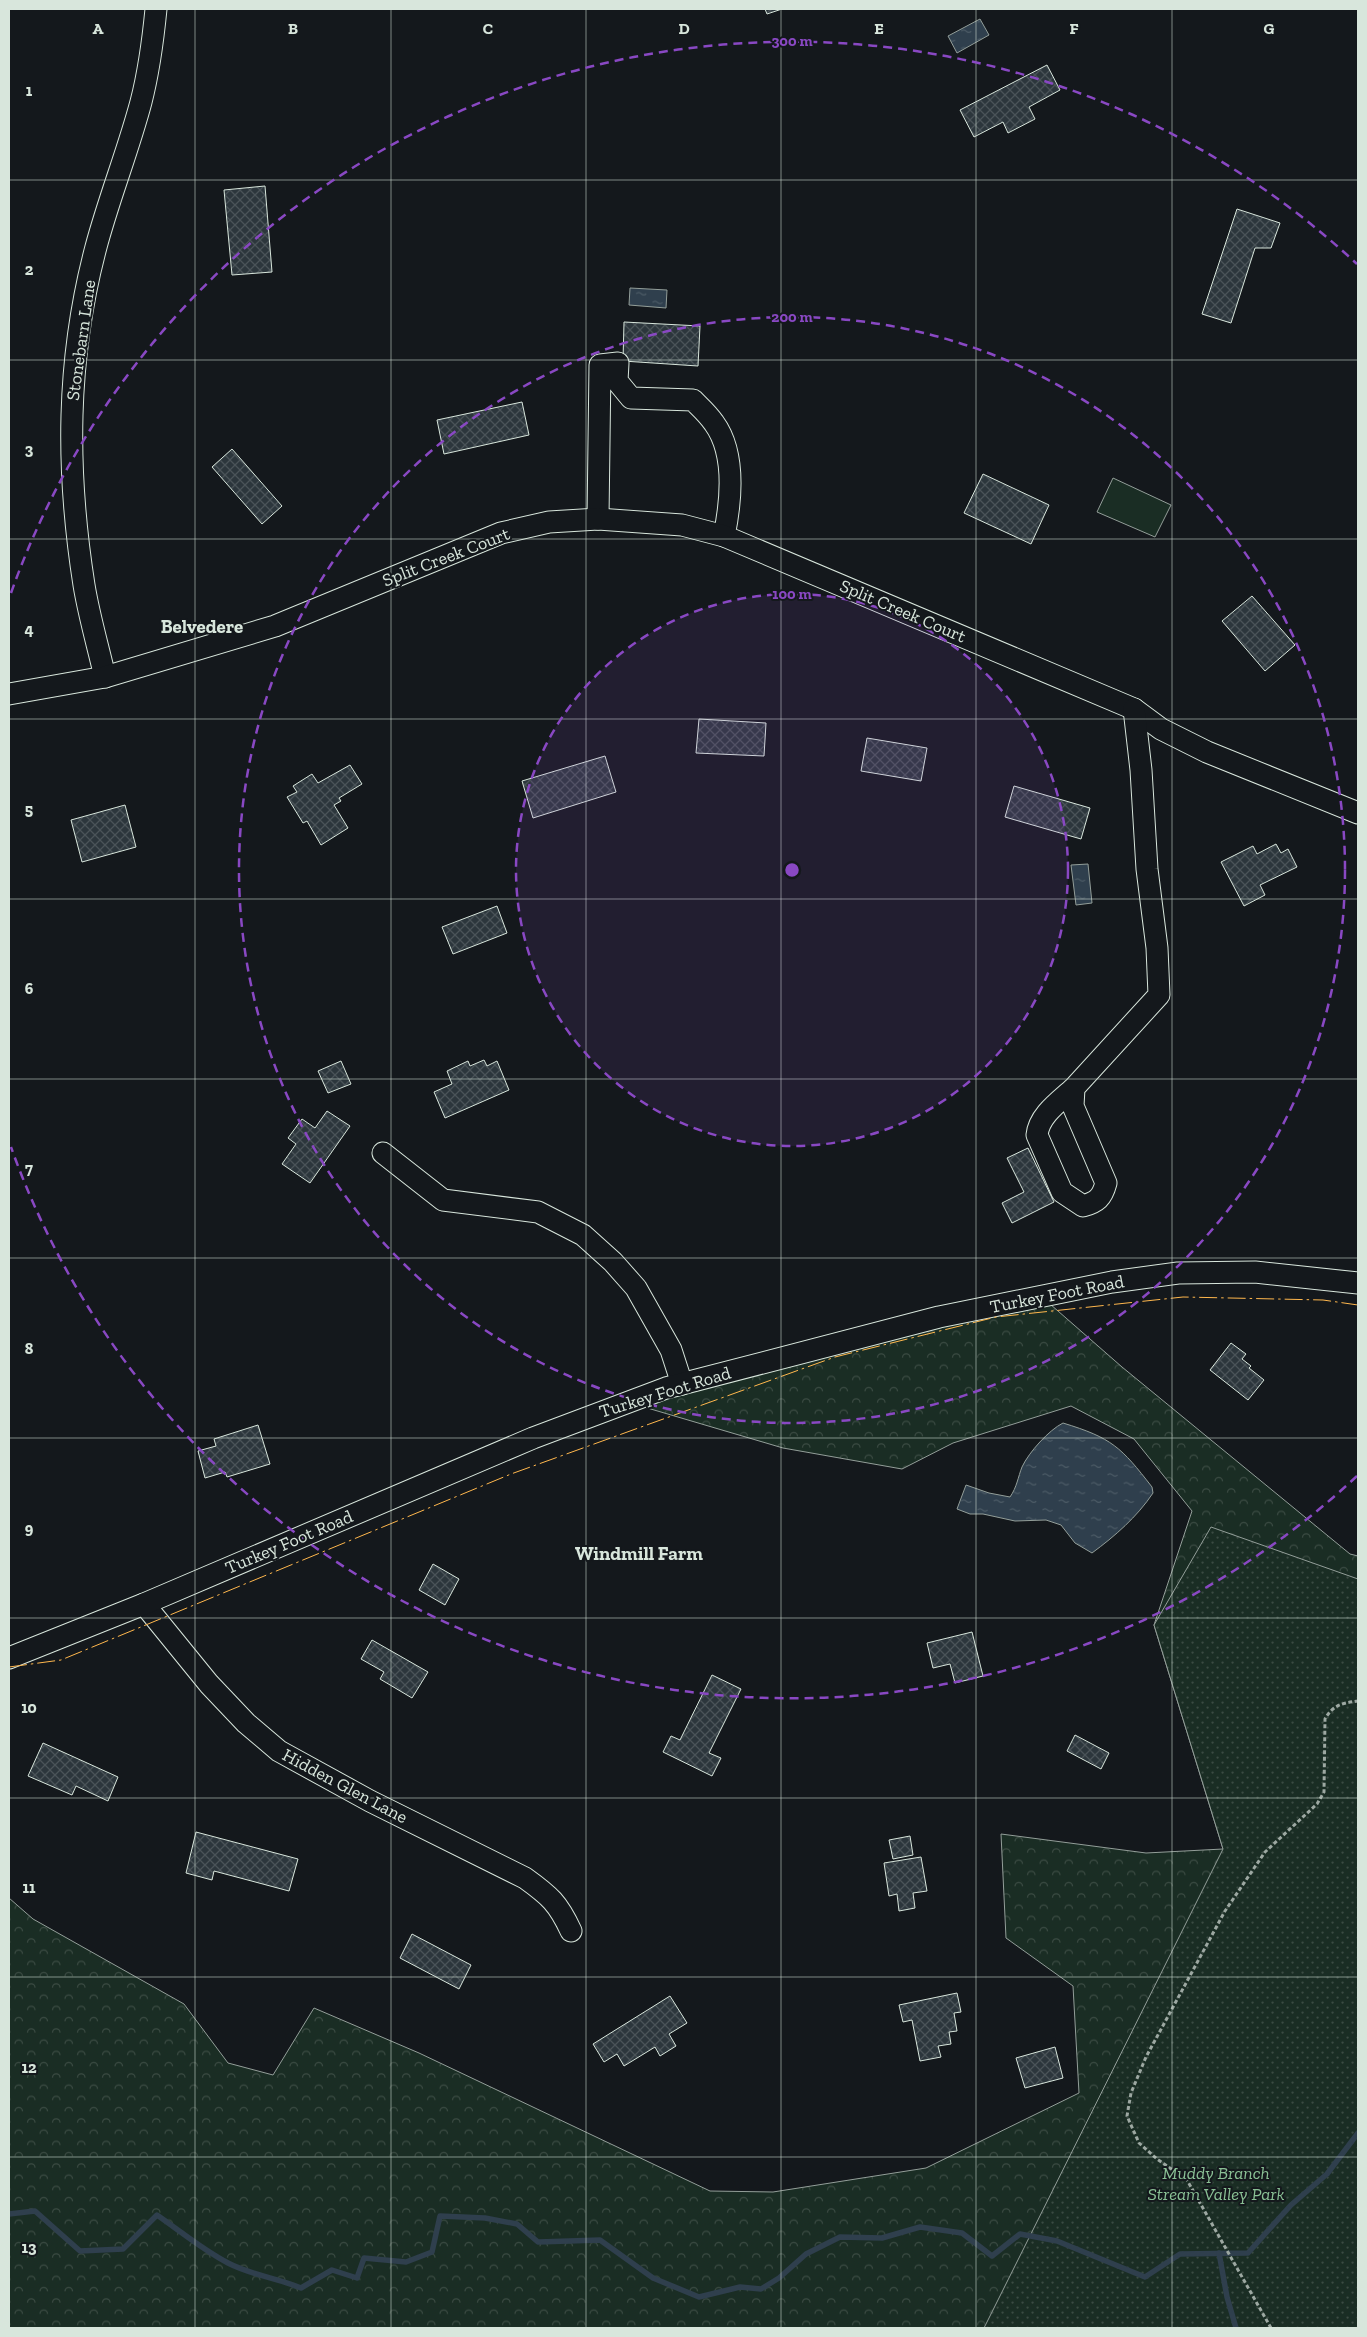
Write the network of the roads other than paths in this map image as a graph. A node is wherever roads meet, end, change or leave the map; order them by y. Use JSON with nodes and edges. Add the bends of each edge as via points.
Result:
{"nodes":[{"id":1,"x":156,"y":9,"type":"edge"},
{"id":2,"x":598,"y":519,"type":"junction"},
{"id":3,"x":724,"y":536,"type":"junction"},
{"id":4,"x":105,"y":677,"type":"junction"},
{"id":5,"x":9,"y":694,"type":"edge"},
{"id":6,"x":1134,"y":708,"type":"junction"},
{"id":7,"x":1358,"y":813,"type":"edge"},
{"id":8,"x":1074,"y":1088,"type":"junction"},
{"id":9,"x":383,"y":1153,"type":"dead end"},
{"id":10,"x":1358,"y":1283,"type":"edge"},
{"id":11,"x":682,"y":1384,"type":"junction"},
{"id":12,"x":144,"y":1604,"type":"junction"},
{"id":13,"x":9,"y":1658,"type":"edge"},
{"id":14,"x":571,"y":1931,"type":"dead end"}],
"edges":[{"from":1,"to":4,"type":"street","name":"Stonebarn Lane","via":[[141,102],[96,247],[81,314],[73,375],[70,456],[75,521],[84,587]]},
{"from":2,"to":3,"type":"street","name":"Split Creek Court","via":[[682,525]]},
{"from":2,"to":3,"type":"street","via":[[600,365],[618,363],[617,380],[631,398],[693,400],[714,423],[724,445],[730,480]]},
{"from":2,"to":4,"type":"street","name":"Split Creek Court","via":[[549,522],[501,533],[275,626]]},
{"from":3,"to":6,"type":"street","name":"Split Creek Court"},
{"from":4,"to":5,"type":"street","name":"Split Creek Court"},
{"from":6,"to":7,"type":"street","name":"Split Creek Court","via":[[1161,730],[1207,752]]},
{"from":6,"to":8,"type":"street","via":[[1142,770],[1159,995]]},
{"from":8,"to":8,"type":"street","via":[[1073,1106],[1106,1183],[1096,1202],[1083,1206],[1062,1192],[1038,1135],[1038,1126]]},
{"from":9,"to":11,"type":"street","via":[[443,1200],[538,1212],[583,1235],[636,1288],[671,1350]]},
{"from":10,"to":11,"type":"street","name":"Turkey Foot Road","via":[[1254,1272],[1178,1273],[1112,1282],[939,1317]]},
{"from":11,"to":12,"type":"street","name":"Turkey Foot Road","via":[[533,1438]]},
{"from":12,"to":13,"type":"street","name":"Turkey Foot Road"},
{"from":12,"to":14,"type":"street","name":"Hidden Glen Lane","via":[[209,1684],[246,1723],[279,1751],[370,1801],[525,1878],[548,1895]]}]}
